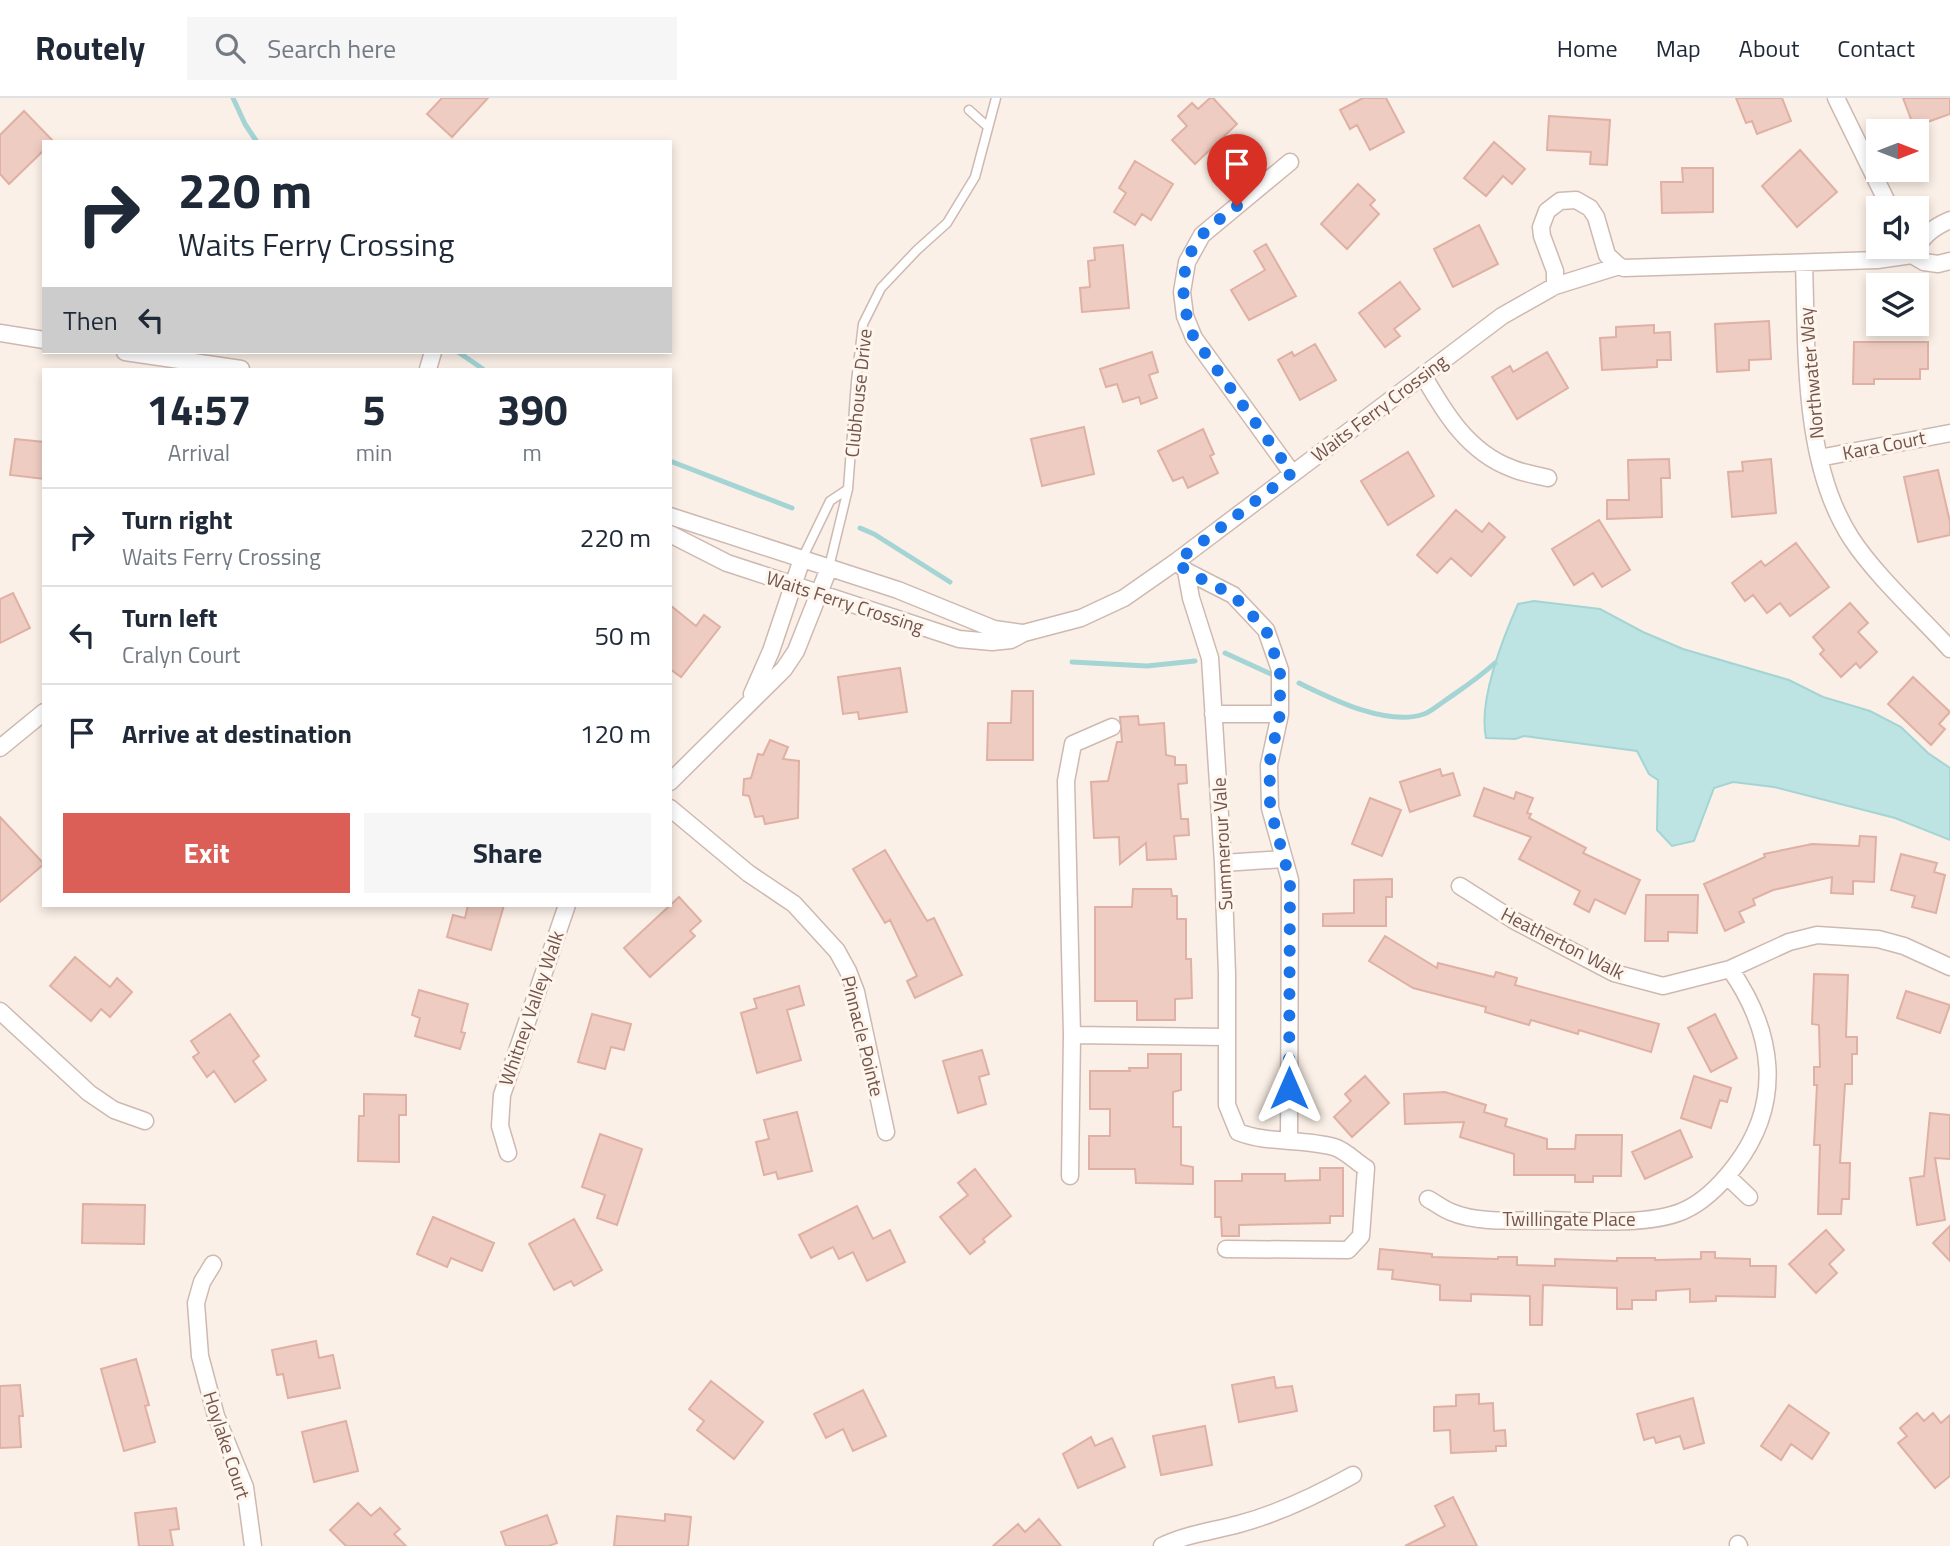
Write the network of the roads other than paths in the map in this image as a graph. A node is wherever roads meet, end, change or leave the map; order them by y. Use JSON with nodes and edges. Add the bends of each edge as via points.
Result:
{"nodes":[{"id":1,"x":996,"y":98,"type":"edge"},
{"id":2,"x":1836,"y":98,"type":"edge"},
{"id":3,"x":968,"y":110,"type":"dead end"},
{"id":4,"x":988,"y":127,"type":"junction"},
{"id":5,"x":1290,"y":162,"type":"dead end"},
{"id":6,"x":1884,"y":196,"type":"edge"},
{"id":7,"x":1950,"y":220,"type":"edge"},
{"id":8,"x":1929,"y":232,"type":"edge"},
{"id":9,"x":1881,"y":259,"type":"edge"},
{"id":10,"x":1920,"y":259,"type":"edge"},
{"id":11,"x":1950,"y":261,"type":"edge"},
{"id":12,"x":1804,"y":263,"type":"junction"},
{"id":13,"x":1619,"y":266,"type":"junction"},
{"id":14,"x":1555,"y":286,"type":"junction"},
{"id":15,"x":0,"y":333,"type":"edge"},
{"id":16,"x":42,"y":340,"type":"edge"},
{"id":17,"x":139,"y":354,"type":"edge"},
{"id":18,"x":234,"y":368,"type":"edge"},
{"id":19,"x":1423,"y":374,"type":"junction"},
{"id":20,"x":1950,"y":433,"type":"edge"},
{"id":21,"x":1819,"y":458,"type":"junction"},
{"id":22,"x":1292,"y":473,"type":"junction"},
{"id":23,"x":1548,"y":478,"type":"dead end"},
{"id":24,"x":848,"y":489,"type":"junction"},
{"id":25,"x":672,"y":517,"type":"edge"},
{"id":26,"x":672,"y":535,"type":"edge"},
{"id":27,"x":802,"y":559,"type":"junction"},
{"id":28,"x":1182,"y":566,"type":"junction"},
{"id":29,"x":829,"y":568,"type":"junction"},
{"id":30,"x":794,"y":585,"type":"junction"},
{"id":31,"x":819,"y":594,"type":"junction"},
{"id":32,"x":1024,"y":634,"type":"junction"},
{"id":33,"x":1950,"y":649,"type":"edge"},
{"id":34,"x":749,"y":702,"type":"junction"},
{"id":35,"x":42,"y":714,"type":"edge"},
{"id":36,"x":1280,"y":714,"type":"junction"},
{"id":37,"x":1213,"y":715,"type":"junction"},
{"id":38,"x":1112,"y":727,"type":"dead end"},
{"id":39,"x":0,"y":748,"type":"edge"},
{"id":40,"x":672,"y":780,"type":"edge"},
{"id":41,"x":672,"y":810,"type":"edge"},
{"id":42,"x":1283,"y":859,"type":"junction"},
{"id":43,"x":1223,"y":863,"type":"junction"},
{"id":44,"x":1461,"y":886,"type":"dead end"},
{"id":45,"x":566,"y":907,"type":"edge"},
{"id":46,"x":1950,"y":967,"type":"edge"},
{"id":47,"x":1730,"y":970,"type":"junction"},
{"id":48,"x":0,"y":1011,"type":"edge"},
{"id":49,"x":1072,"y":1035,"type":"junction"},
{"id":50,"x":1226,"y":1037,"type":"junction"},
{"id":51,"x":145,"y":1121,"type":"dead end"},
{"id":52,"x":886,"y":1132,"type":"dead end"},
{"id":53,"x":1289,"y":1140,"type":"junction"},
{"id":54,"x":508,"y":1153,"type":"dead end"},
{"id":55,"x":1070,"y":1175,"type":"dead end"},
{"id":56,"x":1727,"y":1176,"type":"junction"},
{"id":57,"x":1749,"y":1197,"type":"dead end"},
{"id":58,"x":1428,"y":1199,"type":"dead end"},
{"id":59,"x":1226,"y":1249,"type":"dead end"},
{"id":60,"x":213,"y":1264,"type":"dead end"},
{"id":61,"x":1353,"y":1475,"type":"dead end"},
{"id":62,"x":253,"y":1546,"type":"edge"},
{"id":63,"x":1162,"y":1546,"type":"edge"}],
"edges":[{"from":1,"to":4,"type":"lane","name":"Clubhouse Drive"},
{"from":2,"to":6,"type":"street"},
{"from":3,"to":4,"type":"lane"},
{"from":4,"to":24,"type":"lane","name":"Clubhouse Drive","via":[[975,177],[947,223],[881,288],[863,324]]},
{"from":5,"to":22,"type":"street","via":[[1202,235],[1187,262],[1182,292],[1194,338]]},
{"from":7,"to":8,"type":"street"},
{"from":9,"to":12,"type":"street","name":"Waits Ferry Crossing"},
{"from":10,"to":11,"type":"street","name":"Waits Ferry Crossing","via":[[1938,264]]},
{"from":12,"to":13,"type":"street","name":"Waits Ferry Crossing"},
{"from":12,"to":21,"type":"street","name":"Northwater Way","via":[[1808,381]]},
{"from":13,"to":14,"type":"street","name":"Waits Ferry Crossing"},
{"from":13,"to":14,"type":"street","via":[[1607,255],[1590,208],[1576,200],[1560,201],[1547,211],[1541,227]]},
{"from":14,"to":19,"type":"street","name":"Waits Ferry Crossing","via":[[1502,316]]},
{"from":15,"to":16,"type":"street"},
{"from":17,"to":18,"type":"street"},
{"from":19,"to":22,"type":"street","name":"Waits Ferry Crossing"},
{"from":19,"to":23,"type":"street","via":[[1445,414],[1474,445],[1509,468]]},
{"from":20,"to":21,"type":"street","name":"Kara Court"},
{"from":21,"to":33,"type":"street","name":"Northwater Way","via":[[1851,538]]},
{"from":22,"to":28,"type":"street","name":"Waits Ferry Crossing"},
{"from":24,"to":27,"type":"lane","via":[[830,501]]},
{"from":24,"to":29,"type":"lane","name":"Clubhouse Drive"},
{"from":25,"to":27,"type":"street","name":"Waits Ferry Crossing"},
{"from":26,"to":30,"type":"street","name":"Waits Ferry Crossing","via":[[727,563]]},
{"from":27,"to":29,"type":"street","name":"Waits Ferry Crossing"},
{"from":27,"to":30,"type":"street"},
{"from":28,"to":32,"type":"street","name":"Waits Ferry Crossing","via":[[1081,618]]},
{"from":28,"to":36,"type":"street","via":[[1233,595],[1266,630],[1280,670]]},
{"from":28,"to":37,"type":"street","name":"Summerour Vale","via":[[1210,658]]},
{"from":29,"to":31,"type":"street"},
{"from":29,"to":32,"type":"street","name":"Waits Ferry Crossing","via":[[994,629]]},
{"from":30,"to":31,"type":"street","name":"Waits Ferry Crossing"},
{"from":30,"to":34,"type":"street"},
{"from":31,"to":32,"type":"street","name":"Waits Ferry Crossing","via":[[959,639],[1001,641]]},
{"from":31,"to":34,"type":"street","via":[[796,652]]},
{"from":34,"to":40,"type":"street"},
{"from":35,"to":39,"type":"street"},
{"from":36,"to":37,"type":"street"},
{"from":36,"to":42,"type":"street","via":[[1269,765],[1270,808]]},
{"from":37,"to":43,"type":"street","name":"Summerour Vale"},
{"from":38,"to":49,"type":"street","via":[[1073,744],[1066,781]]},
{"from":41,"to":52,"type":"street","name":"Pinnacle Pointe","via":[[793,904],[837,951],[856,992]]},
{"from":42,"to":43,"type":"street"},
{"from":42,"to":53,"type":"street","via":[[1290,880]]},
{"from":43,"to":50,"type":"street","name":"Summerour Vale"},
{"from":44,"to":47,"type":"street","name":"Heatherton Walk","via":[[1515,921],[1614,973],[1663,986]]},
{"from":45,"to":54,"type":"street","name":"Whitney Valley Walk","via":[[502,1094],[500,1126]]},
{"from":46,"to":47,"type":"street","name":"Heatherton Walk","via":[[1878,939],[1818,935],[1789,942]]},
{"from":47,"to":56,"type":"street","name":"Twillingate Place","via":[[1758,1018],[1768,1074],[1756,1129]]},
{"from":48,"to":51,"type":"street","via":[[89,1093],[114,1110]]},
{"from":49,"to":50,"type":"street"},
{"from":49,"to":55,"type":"street"},
{"from":50,"to":53,"type":"street","name":"Summerour Vale","via":[[1227,1105],[1238,1132],[1254,1139]]},
{"from":53,"to":59,"type":"street","via":[[1337,1148],[1366,1168],[1361,1236],[1348,1250]]},
{"from":56,"to":57,"type":"street"},
{"from":56,"to":58,"type":"street","name":"Twillingate Place","via":[[1683,1211],[1613,1222],[1485,1219],[1453,1213]]},
{"from":60,"to":62,"type":"street","name":"Hoylake Court","via":[[196,1303],[200,1356],[216,1416],[245,1487]]},
{"from":61,"to":63,"type":"street","via":[[1280,1511],[1181,1536]]}]}
